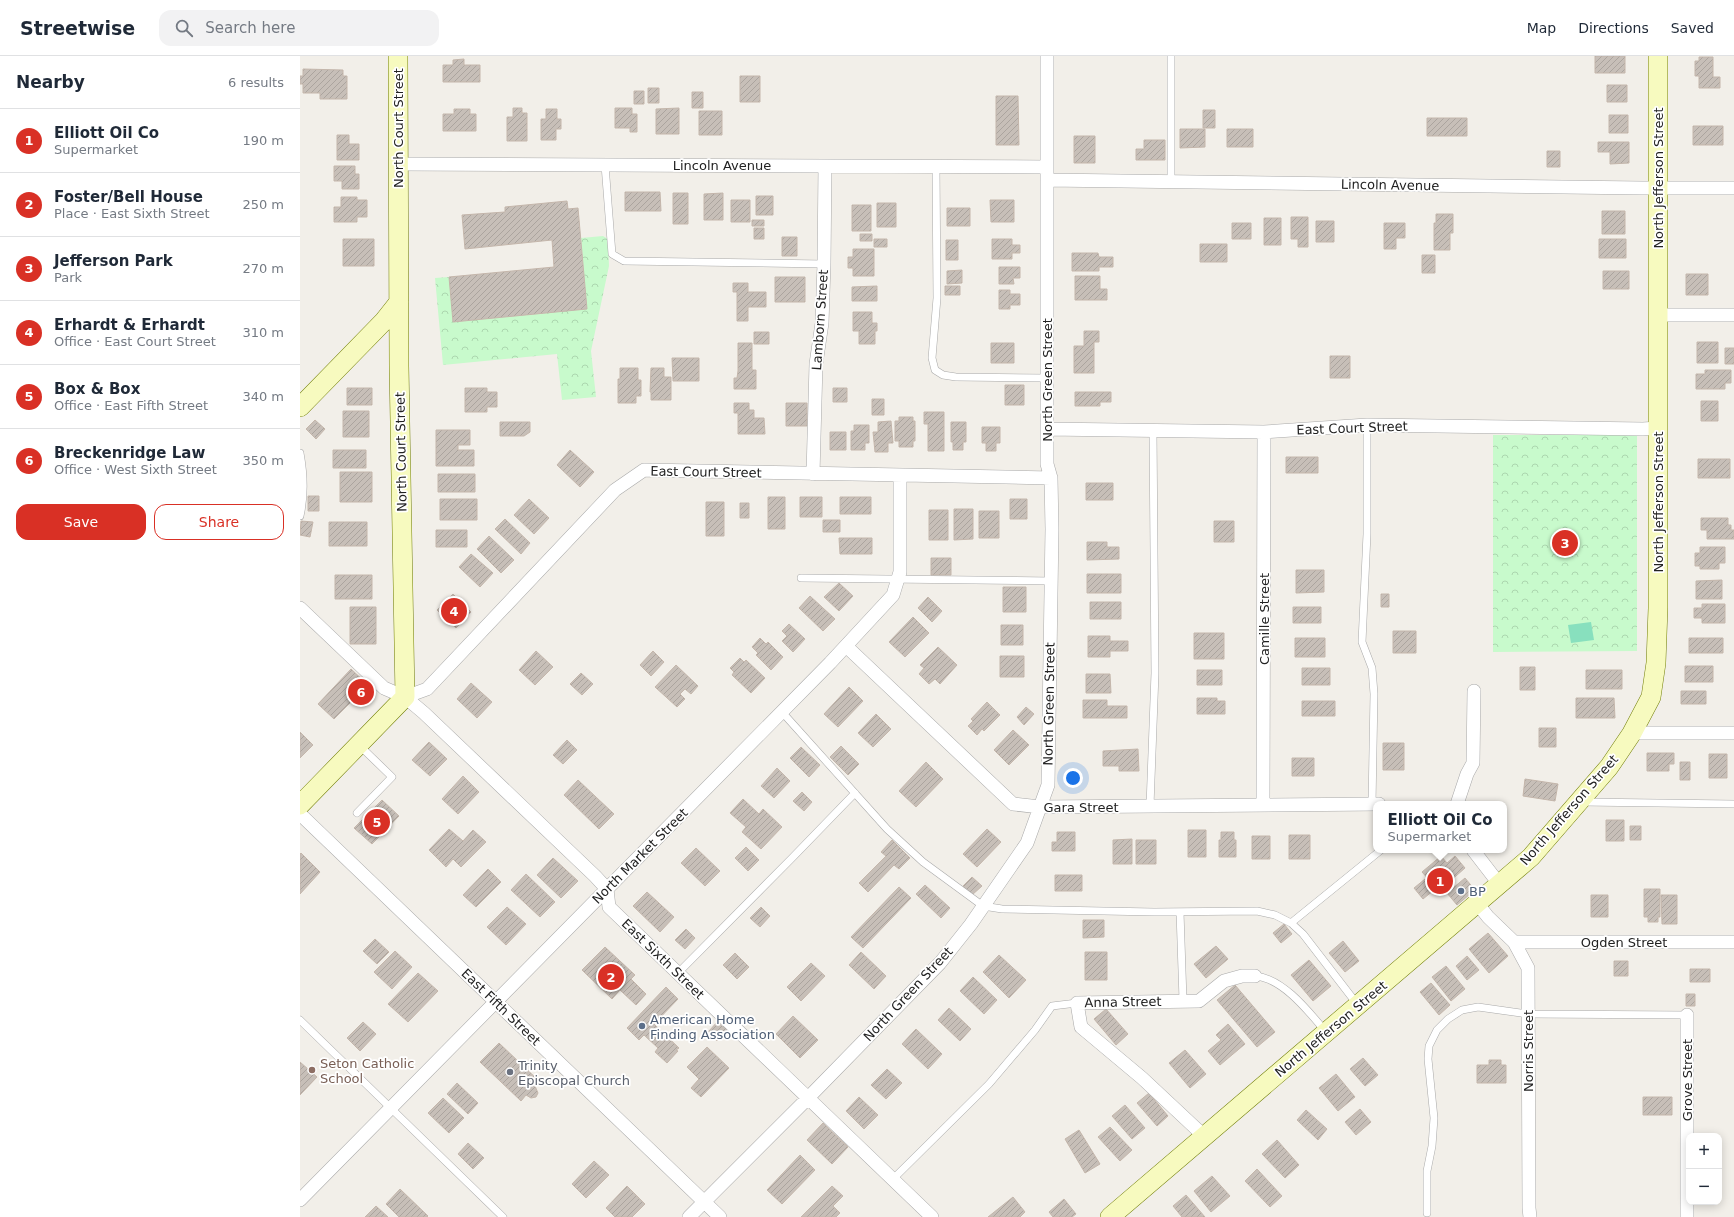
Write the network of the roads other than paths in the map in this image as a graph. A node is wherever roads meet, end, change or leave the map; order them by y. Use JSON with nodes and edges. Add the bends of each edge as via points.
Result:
{"nodes":[{"id":1,"x":398,"y":56,"type":"edge"},
{"id":2,"x":1046,"y":56,"type":"edge"},
{"id":3,"x":1171,"y":56,"type":"edge"},
{"id":4,"x":1658,"y":56,"type":"edge"},
{"id":5,"x":398,"y":164,"type":"junction"},
{"id":6,"x":605,"y":165,"type":"junction"},
{"id":7,"x":825,"y":166,"type":"junction"},
{"id":8,"x":936,"y":166,"type":"junction"},
{"id":9,"x":1046,"y":167,"type":"junction"},
{"id":10,"x":1046,"y":180,"type":"junction"},
{"id":11,"x":1171,"y":182,"type":"junction"},
{"id":12,"x":1658,"y":188,"type":"junction"},
{"id":13,"x":1734,"y":188,"type":"edge"},
{"id":14,"x":824,"y":264,"type":"junction"},
{"id":15,"x":399,"y":302,"type":"junction"},
{"id":16,"x":1658,"y":315,"type":"junction"},
{"id":17,"x":1734,"y":315,"type":"edge"},
{"id":18,"x":1047,"y":378,"type":"junction"},
{"id":19,"x":300,"y":407,"type":"edge"},
{"id":20,"x":1367,"y":426,"type":"junction"},
{"id":21,"x":1658,"y":428,"type":"junction"},
{"id":22,"x":1047,"y":429,"type":"junction"},
{"id":23,"x":1153,"y":431,"type":"junction"},
{"id":24,"x":1264,"y":432,"type":"junction"},
{"id":25,"x":300,"y":453,"type":"edge"},
{"id":26,"x":813,"y":474,"type":"junction"},
{"id":27,"x":900,"y":475,"type":"junction"},
{"id":28,"x":1051,"y":478,"type":"junction"},
{"id":29,"x":300,"y":516,"type":"edge"},
{"id":30,"x":801,"y":578,"type":"dead end"},
{"id":31,"x":899,"y":579,"type":"junction"},
{"id":32,"x":1051,"y":581,"type":"junction"},
{"id":33,"x":300,"y":608,"type":"edge"},
{"id":34,"x":846,"y":646,"type":"junction"},
{"id":35,"x":1474,"y":691,"type":"dead end"},
{"id":36,"x":404,"y":697,"type":"junction"},
{"id":37,"x":782,"y":712,"type":"junction"},
{"id":38,"x":1632,"y":732,"type":"junction"},
{"id":39,"x":1734,"y":732,"type":"edge"},
{"id":40,"x":359,"y":745,"type":"junction"},
{"id":41,"x":855,"y":793,"type":"junction"},
{"id":42,"x":1375,"y":801,"type":"edge"},
{"id":43,"x":1458,"y":801,"type":"edge"},
{"id":44,"x":1580,"y":802,"type":"junction"},
{"id":45,"x":1373,"y":804,"type":"edge"},
{"id":46,"x":1734,"y":804,"type":"edge"},
{"id":47,"x":300,"y":805,"type":"edge"},
{"id":48,"x":1263,"y":805,"type":"junction"},
{"id":49,"x":1150,"y":806,"type":"junction"},
{"id":50,"x":1040,"y":807,"type":"junction"},
{"id":51,"x":358,"y":813,"type":"dead end"},
{"id":52,"x":300,"y":814,"type":"edge"},
{"id":53,"x":1377,"y":853,"type":"edge"},
{"id":54,"x":1475,"y":853,"type":"edge"},
{"id":55,"x":1500,"y":885,"type":"junction"},
{"id":56,"x":607,"y":889,"type":"junction"},
{"id":57,"x":1477,"y":903,"type":"junction"},
{"id":58,"x":983,"y":906,"type":"junction"},
{"id":59,"x":1180,"y":912,"type":"junction"},
{"id":60,"x":1291,"y":923,"type":"junction"},
{"id":61,"x":1514,"y":942,"type":"junction"},
{"id":62,"x":1734,"y":942,"type":"edge"},
{"id":63,"x":678,"y":973,"type":"junction"},
{"id":64,"x":1255,"y":976,"type":"joint"},
{"id":65,"x":1183,"y":1000,"type":"junction"},
{"id":66,"x":496,"y":1002,"type":"junction"},
{"id":67,"x":1077,"y":1003,"type":"junction"},
{"id":68,"x":1359,"y":1006,"type":"junction"},
{"id":69,"x":1528,"y":1014,"type":"junction"},
{"id":70,"x":1687,"y":1015,"type":"joint"},
{"id":71,"x":300,"y":1020,"type":"edge"},
{"id":72,"x":1326,"y":1032,"type":"junction"},
{"id":73,"x":808,"y":1098,"type":"junction"},
{"id":74,"x":392,"y":1108,"type":"junction"},
{"id":75,"x":1204,"y":1136,"type":"junction"},
{"id":76,"x":893,"y":1179,"type":"junction"},
{"id":77,"x":300,"y":1200,"type":"edge"},
{"id":78,"x":704,"y":1202,"type":"junction"},
{"id":79,"x":1427,"y":1213,"type":"dead end"},
{"id":80,"x":503,"y":1217,"type":"edge"},
{"id":81,"x":689,"y":1217,"type":"edge"},
{"id":82,"x":720,"y":1217,"type":"edge"},
{"id":83,"x":932,"y":1217,"type":"edge"},
{"id":84,"x":1110,"y":1217,"type":"edge"},
{"id":85,"x":1530,"y":1217,"type":"edge"},
{"id":86,"x":1688,"y":1217,"type":"edge"}],
"edges":[{"from":1,"to":5,"type":"main road","name":"North Court Street"},
{"from":2,"to":9,"type":"street","name":"North Green Street"},
{"from":3,"to":11,"type":"lane"},
{"from":4,"to":12,"type":"main road","name":"North Jefferson Street"},
{"from":5,"to":6,"type":"street","name":"Lincoln Avenue"},
{"from":5,"to":15,"type":"main road","name":"North Court Street"},
{"from":6,"to":7,"type":"street","name":"Lincoln Avenue"},
{"from":6,"to":14,"type":"lane","via":[[612,254],[624,261]]},
{"from":7,"to":8,"type":"street","name":"Lincoln Avenue"},
{"from":7,"to":14,"type":"street","name":"Lamborn Street"},
{"from":8,"to":9,"type":"street","name":"Lincoln Avenue"},
{"from":8,"to":18,"type":"lane","via":[[937,298],[932,358],[935,370],[956,377]]},
{"from":9,"to":10,"type":"street","name":"North Green Street"},
{"from":10,"to":11,"type":"street","name":"Lincoln Avenue"},
{"from":10,"to":18,"type":"street","name":"North Green Street"},
{"from":11,"to":12,"type":"street","name":"Lincoln Avenue"},
{"from":12,"to":13,"type":"street","name":"Lincoln Avenue"},
{"from":12,"to":16,"type":"main road","name":"North Jefferson Street"},
{"from":14,"to":26,"type":"street","name":"Lamborn Street","via":[[822,323],[816,364]]},
{"from":15,"to":19,"type":"main road","via":[[384,321]]},
{"from":15,"to":36,"type":"main road","name":"North Court Street"},
{"from":16,"to":17,"type":"street"},
{"from":16,"to":21,"type":"main road","name":"North Jefferson Street"},
{"from":18,"to":22,"type":"street","name":"North Green Street"},
{"from":20,"to":21,"type":"street","name":"East Court Street"},
{"from":20,"to":24,"type":"street","name":"East Court Street"},
{"from":20,"to":42,"type":"lane","via":[[1367,534],[1362,642],[1372,668]]},
{"from":21,"to":38,"type":"main road","name":"North Jefferson Street","via":[[1656,663],[1651,696]]},
{"from":22,"to":23,"type":"street","name":"East Court Street"},
{"from":22,"to":28,"type":"street","name":"North Green Street","via":[[1047,464]]},
{"from":23,"to":24,"type":"street","name":"East Court Street"},
{"from":23,"to":49,"type":"lane","via":[[1155,673]]},
{"from":24,"to":48,"type":"street","name":"Camille Street"},
{"from":25,"to":29,"type":"lane","via":[[304,479]]},
{"from":26,"to":27,"type":"street","name":"East Court Street"},
{"from":26,"to":36,"type":"street","name":"East Court Street","via":[[644,470],[615,490],[427,689]]},
{"from":27,"to":28,"type":"street","name":"East Court Street"},
{"from":27,"to":31,"type":"street","name":"North Market Street"},
{"from":28,"to":32,"type":"street","name":"North Green Street"},
{"from":30,"to":31,"type":"lane"},
{"from":31,"to":32,"type":"lane"},
{"from":31,"to":34,"type":"street","name":"North Market Street","via":[[893,595]]},
{"from":32,"to":50,"type":"street","name":"North Green Street","via":[[1048,785]]},
{"from":33,"to":36,"type":"street","via":[[384,688]]},
{"from":34,"to":37,"type":"street","name":"North Market Street"},
{"from":34,"to":50,"type":"street","name":"Gara Street","via":[[1013,804]]},
{"from":35,"to":43,"type":"street","via":[[1473,763]]},
{"from":36,"to":40,"type":"main road"},
{"from":36,"to":56,"type":"street","via":[[424,713]]},
{"from":37,"to":41,"type":"lane"},
{"from":37,"to":56,"type":"street","name":"North Market Street"},
{"from":38,"to":39,"type":"street"},
{"from":38,"to":44,"type":"main road","name":"North Jefferson Street","via":[[1609,767]]},
{"from":40,"to":47,"type":"main road"},
{"from":40,"to":51,"type":"lane","via":[[392,777]]},
{"from":41,"to":58,"type":"lane","via":[[887,829],[923,862]]},
{"from":41,"to":63,"type":"lane"},
{"from":44,"to":46,"type":"lane"},
{"from":44,"to":55,"type":"main road","name":"North Jefferson Street","via":[[1531,857]]},
{"from":45,"to":48,"type":"street","name":"Gara Street"},
{"from":48,"to":49,"type":"street","name":"Gara Street"},
{"from":49,"to":50,"type":"street","name":"Gara Street"},
{"from":50,"to":58,"type":"street","name":"North Green Street","via":[[1028,843]]},
{"from":52,"to":66,"type":"street","name":"East Fifth Street"},
{"from":53,"to":60,"type":"lane"},
{"from":54,"to":55,"type":"street"},
{"from":55,"to":57,"type":"main road","name":"North Jefferson Street"},
{"from":56,"to":63,"type":"street","name":"East Sixth Street","via":[[609,907]]},
{"from":56,"to":66,"type":"street","name":"North Market Street"},
{"from":57,"to":61,"type":"street","name":"Norris Street"},
{"from":57,"to":68,"type":"main road","name":"North Jefferson Street"},
{"from":58,"to":59,"type":"lane","via":[[1002,909]]},
{"from":58,"to":73,"type":"street","name":"North Green Street","via":[[940,962]]},
{"from":59,"to":60,"type":"lane","via":[[1257,911],[1276,915]]},
{"from":59,"to":65,"type":"lane"},
{"from":60,"to":68,"type":"lane","via":[[1303,934]]},
{"from":61,"to":62,"type":"street","name":"Ogden Street"},
{"from":61,"to":69,"type":"street","name":"Norris Street","via":[[1528,968]]},
{"from":63,"to":73,"type":"street","name":"East Sixth Street"},
{"from":64,"to":65,"type":"street","name":"Anna Street","via":[[1242,976],[1224,981],[1199,1001]]},
{"from":64,"to":72,"type":"lane","via":[[1264,977],[1283,987]]},
{"from":65,"to":67,"type":"street","name":"Anna Street"},
{"from":66,"to":74,"type":"street","name":"North Market Street"},
{"from":66,"to":78,"type":"street","name":"East Fifth Street"},
{"from":67,"to":75,"type":"street","name":"Anna Street","via":[[1081,1027],[1142,1078]]},
{"from":67,"to":76,"type":"lane","via":[[1052,1006],[989,1084]]},
{"from":68,"to":72,"type":"main road","name":"North Jefferson Street"},
{"from":69,"to":70,"type":"lane"},
{"from":69,"to":79,"type":"lane","via":[[1478,1007],[1462,1010],[1437,1030],[1429,1046],[1428,1059],[1434,1118],[1432,1146],[1426,1171]]},
{"from":69,"to":85,"type":"street","name":"Norris Street"},
{"from":70,"to":86,"type":"street","name":"Grove Street"},
{"from":71,"to":74,"type":"lane"},
{"from":72,"to":75,"type":"main road","name":"North Jefferson Street"},
{"from":73,"to":76,"type":"street","name":"East Sixth Street"},
{"from":73,"to":78,"type":"street","name":"North Green Street"},
{"from":74,"to":77,"type":"street","name":"North Market Street"},
{"from":74,"to":80,"type":"lane"},
{"from":75,"to":84,"type":"main road","name":"North Jefferson Street"},
{"from":76,"to":83,"type":"street","name":"East Sixth Street"},
{"from":78,"to":81,"type":"street","name":"North Green Street"},
{"from":78,"to":82,"type":"street","name":"East Fifth Street"}]}
